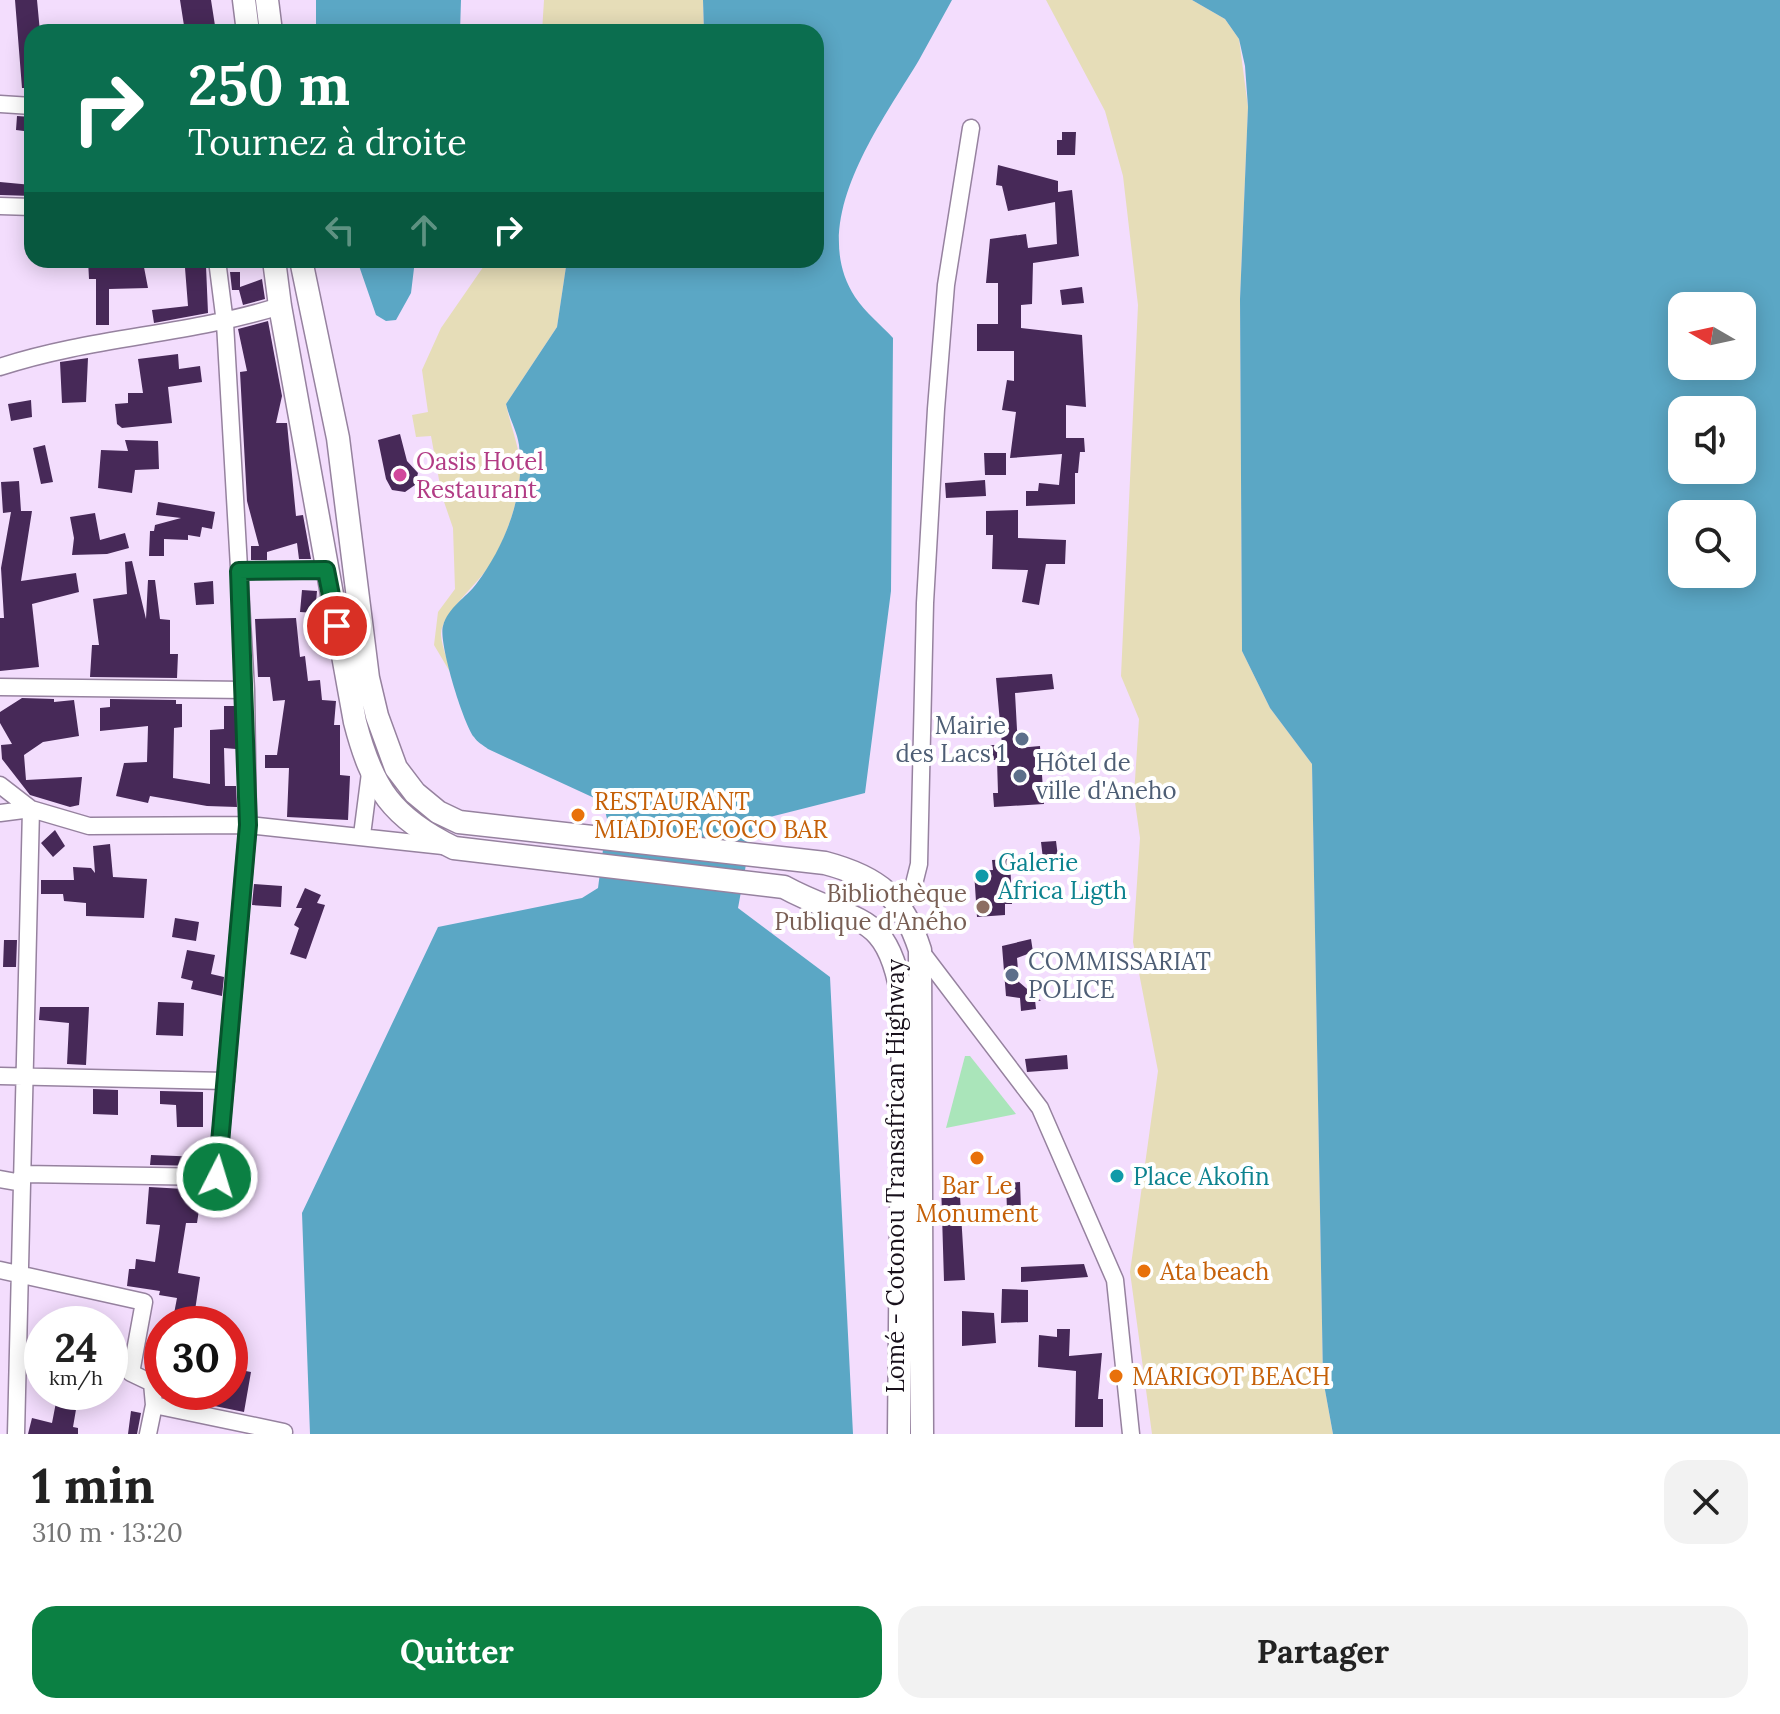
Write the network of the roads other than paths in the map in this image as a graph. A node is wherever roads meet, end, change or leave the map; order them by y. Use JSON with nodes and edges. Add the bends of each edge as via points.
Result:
{"nodes":[{"id":1,"x":244,"y":0,"type":"edge"},
{"id":2,"x":267,"y":0,"type":"edge"},
{"id":3,"x":247,"y":24,"type":"edge"},
{"id":4,"x":270,"y":24,"type":"edge"},
{"id":5,"x":0,"y":104,"type":"edge"},
{"id":6,"x":24,"y":106,"type":"edge"},
{"id":7,"x":971,"y":128,"type":"dead end"},
{"id":8,"x":0,"y":206,"type":"edge"},
{"id":9,"x":24,"y":207,"type":"edge"},
{"id":10,"x":218,"y":268,"type":"edge"},
{"id":11,"x":275,"y":268,"type":"edge"},
{"id":12,"x":303,"y":268,"type":"edge"},
{"id":13,"x":280,"y":306,"type":"junction"},
{"id":14,"x":225,"y":323,"type":"junction"},
{"id":15,"x":0,"y":367,"type":"edge"},
{"id":16,"x":326,"y":570,"type":"junction"},
{"id":17,"x":239,"y":571,"type":"junction"},
{"id":18,"x":0,"y":687,"type":"edge"},
{"id":19,"x":246,"y":690,"type":"junction"},
{"id":20,"x":370,"y":773,"type":"junction"},
{"id":21,"x":0,"y":785,"type":"edge"},
{"id":22,"x":31,"y":809,"type":"junction"},
{"id":23,"x":0,"y":813,"type":"edge"},
{"id":24,"x":248,"y":825,"type":"junction"},
{"id":25,"x":362,"y":835,"type":"junction"},
{"id":26,"x":454,"y":848,"type":"junction"},
{"id":27,"x":902,"y":907,"type":"junction"},
{"id":28,"x":920,"y":950,"type":"junction"},
{"id":29,"x":0,"y":1076,"type":"edge"},
{"id":30,"x":25,"y":1076,"type":"junction"},
{"id":31,"x":226,"y":1081,"type":"junction"},
{"id":32,"x":0,"y":1179,"type":"edge"},
{"id":33,"x":22,"y":1179,"type":"junction"},
{"id":34,"x":0,"y":1270,"type":"edge"},
{"id":35,"x":20,"y":1274,"type":"junction"},
{"id":36,"x":144,"y":1379,"type":"edge"},
{"id":37,"x":153,"y":1410,"type":"edge"},
{"id":38,"x":178,"y":1410,"type":"edge"},
{"id":39,"x":284,"y":1432,"type":"dead end"},
{"id":40,"x":16,"y":1434,"type":"edge"},
{"id":41,"x":148,"y":1434,"type":"edge"},
{"id":42,"x":899,"y":1434,"type":"edge"},
{"id":43,"x":922,"y":1434,"type":"edge"},
{"id":44,"x":1131,"y":1434,"type":"edge"}],
"edges":[{"from":1,"to":3,"type":"highway"},
{"from":2,"to":4,"type":"highway"},
{"from":5,"to":6,"type":"street"},
{"from":7,"to":27,"type":"street","via":[[946,285],[936,409],[919,864]]},
{"from":8,"to":9,"type":"street"},
{"from":10,"to":14,"type":"street"},
{"from":11,"to":13,"type":"highway"},
{"from":12,"to":27,"type":"highway","name":"Lomé - Cotonou Transafrican Highway","via":[[338,438],[368,678],[386,747],[415,793],[459,822],[825,863],[872,879]]},
{"from":13,"to":14,"type":"street"},
{"from":13,"to":16,"type":"highway"},
{"from":14,"to":15,"type":"street","via":[[48,351]]},
{"from":14,"to":17,"type":"street"},
{"from":16,"to":17,"type":"street"},
{"from":16,"to":20,"type":"highway"},
{"from":17,"to":19,"type":"street"},
{"from":18,"to":19,"type":"street"},
{"from":19,"to":24,"type":"street"},
{"from":20,"to":25,"type":"street"},
{"from":20,"to":26,"type":"highway","via":[[402,816]]},
{"from":21,"to":22,"type":"street"},
{"from":22,"to":23,"type":"street"},
{"from":22,"to":24,"type":"street","via":[[89,826]]},
{"from":22,"to":30,"type":"street"},
{"from":24,"to":25,"type":"street"},
{"from":24,"to":31,"type":"street"},
{"from":25,"to":26,"type":"street"},
{"from":26,"to":42,"type":"highway","name":"Lomé - Cotonou Transafrican Highway","via":[[784,887],[871,926],[893,955],[903,1004]]},
{"from":27,"to":28,"type":"highway","name":"Lomé - Cotonou Transafrican Highway"},
{"from":28,"to":43,"type":"highway","name":"Lomé - Cotonou Transafrican Highway"},
{"from":28,"to":44,"type":"street","via":[[1040,1108],[1115,1280]]},
{"from":29,"to":30,"type":"street"},
{"from":30,"to":31,"type":"street"},
{"from":30,"to":33,"type":"street"},
{"from":31,"to":33,"type":"street","via":[[217,1177]]},
{"from":32,"to":33,"type":"street"},
{"from":33,"to":35,"type":"street"},
{"from":34,"to":35,"type":"street"},
{"from":35,"to":36,"type":"street","via":[[144,1302],[131,1373]]},
{"from":35,"to":40,"type":"street"},
{"from":37,"to":41,"type":"street"},
{"from":38,"to":39,"type":"street"}]}
